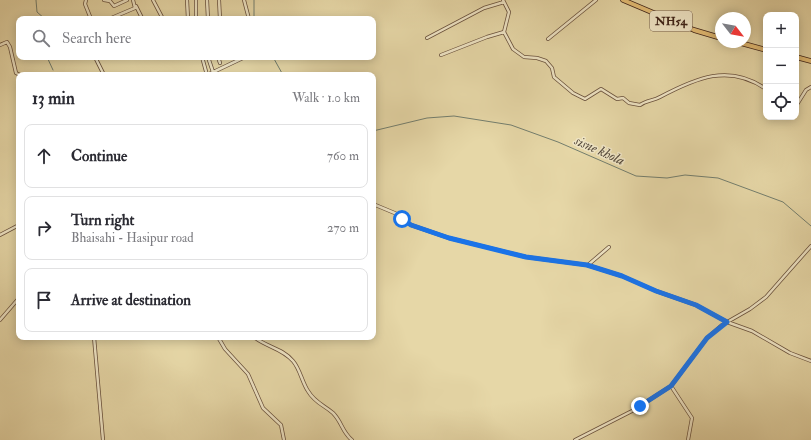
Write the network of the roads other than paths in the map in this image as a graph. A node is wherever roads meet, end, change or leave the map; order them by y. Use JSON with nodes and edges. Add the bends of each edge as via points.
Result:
{"nodes":[{"id":1,"x":86,"y":0,"type":"edge"},
{"id":2,"x":104,"y":0,"type":"edge"},
{"id":3,"x":127,"y":0,"type":"edge"},
{"id":4,"x":133,"y":0,"type":"edge"},
{"id":5,"x":153,"y":0,"type":"edge"},
{"id":6,"x":186,"y":0,"type":"edge"},
{"id":7,"x":196,"y":0,"type":"edge"},
{"id":8,"x":206,"y":0,"type":"edge"},
{"id":9,"x":219,"y":0,"type":"edge"},
{"id":10,"x":244,"y":0,"type":"edge"},
{"id":11,"x":596,"y":0,"type":"edge"},
{"id":12,"x":623,"y":0,"type":"edge"},
{"id":13,"x":504,"y":1,"type":"edge"},
{"id":14,"x":135,"y":6,"type":"junction"},
{"id":15,"x":90,"y":16,"type":"edge"},
{"id":16,"x":117,"y":16,"type":"edge"},
{"id":17,"x":141,"y":16,"type":"edge"},
{"id":18,"x":161,"y":16,"type":"edge"},
{"id":19,"x":188,"y":16,"type":"edge"},
{"id":20,"x":196,"y":16,"type":"edge"},
{"id":21,"x":208,"y":16,"type":"edge"},
{"id":22,"x":220,"y":16,"type":"edge"},
{"id":23,"x":248,"y":16,"type":"edge"},
{"id":24,"x":504,"y":32,"type":"junction"},
{"id":25,"x":715,"y":36,"type":"edge"},
{"id":26,"x":427,"y":38,"type":"dead end"},
{"id":27,"x":548,"y":39,"type":"dead end"},
{"id":28,"x":0,"y":45,"type":"edge"},
{"id":29,"x":751,"y":46,"type":"edge"},
{"id":30,"x":763,"y":49,"type":"edge"},
{"id":31,"x":441,"y":56,"type":"dead end"},
{"id":32,"x":799,"y":58,"type":"edge"},
{"id":33,"x":96,"y":60,"type":"edge"},
{"id":34,"x":203,"y":60,"type":"edge"},
{"id":35,"x":209,"y":60,"type":"edge"},
{"id":36,"x":219,"y":60,"type":"edge"},
{"id":37,"x":238,"y":60,"type":"edge"},
{"id":38,"x":811,"y":61,"type":"edge"},
{"id":39,"x":234,"y":62,"type":"joint"},
{"id":40,"x":220,"y":63,"type":"dead end"},
{"id":41,"x":16,"y":72,"type":"edge"},
{"id":42,"x":102,"y":72,"type":"edge"},
{"id":43,"x":206,"y":72,"type":"edge"},
{"id":44,"x":213,"y":72,"type":"joint"},
{"id":45,"x":763,"y":87,"type":"edge"},
{"id":46,"x":811,"y":87,"type":"edge"},
{"id":47,"x":799,"y":100,"type":"edge"},
{"id":48,"x":376,"y":205,"type":"edge"},
{"id":49,"x":16,"y":227,"type":"edge"},
{"id":50,"x":0,"y":235,"type":"edge"},
{"id":51,"x":811,"y":246,"type":"edge"},
{"id":52,"x":609,"y":247,"type":"dead end"},
{"id":53,"x":587,"y":265,"type":"junction"},
{"id":54,"x":16,"y":301,"type":"edge"},
{"id":55,"x":0,"y":320,"type":"edge"},
{"id":56,"x":727,"y":322,"type":"junction"},
{"id":57,"x":94,"y":340,"type":"edge"},
{"id":58,"x":220,"y":340,"type":"edge"},
{"id":59,"x":260,"y":340,"type":"edge"},
{"id":60,"x":811,"y":361,"type":"edge"},
{"id":61,"x":671,"y":386,"type":"junction"},
{"id":62,"x":103,"y":440,"type":"edge"},
{"id":63,"x":284,"y":440,"type":"edge"},
{"id":64,"x":352,"y":440,"type":"edge"},
{"id":65,"x":575,"y":440,"type":"edge"},
{"id":66,"x":688,"y":440,"type":"edge"}],
"edges":[{"from":1,"to":15,"type":"street"},
{"from":2,"to":3,"type":"street","via":[[110,0],[114,6]]},
{"from":4,"to":14,"type":"street"},
{"from":5,"to":18,"type":"street"},
{"from":6,"to":19,"type":"street"},
{"from":7,"to":20,"type":"street"},
{"from":8,"to":21,"type":"street"},
{"from":9,"to":22,"type":"street"},
{"from":10,"to":23,"type":"street"},
{"from":11,"to":27,"type":"street"},
{"from":12,"to":25,"type":"main road","number":"NH54"},
{"from":13,"to":24,"type":"street","via":[[509,12]]},
{"from":13,"to":26,"type":"street","via":[[484,8]]},
{"from":14,"to":16,"type":"street","via":[[132,10]]},
{"from":14,"to":17,"type":"street"},
{"from":24,"to":31,"type":"street"},
{"from":24,"to":45,"type":"street","via":[[513,50],[524,57],[546,61],[552,68],[554,77],[573,93],[585,99],[601,89],[617,99],[623,98],[629,103],[640,105],[691,81],[722,74],[754,80]]},
{"from":28,"to":41,"type":"street","via":[[7,42],[10,47]]},
{"from":29,"to":30,"type":"main road"},
{"from":32,"to":38,"type":"main road"},
{"from":33,"to":42,"type":"street"},
{"from":34,"to":43,"type":"street"},
{"from":35,"to":44,"type":"street"},
{"from":36,"to":40,"type":"street"},
{"from":37,"to":39,"type":"street"},
{"from":39,"to":44,"type":"street"},
{"from":46,"to":47,"type":"street"},
{"from":48,"to":53,"type":"street","via":[[397,214],[411,225],[449,238],[526,257]]},
{"from":49,"to":50,"type":"street"},
{"from":51,"to":56,"type":"street","via":[[766,297]]},
{"from":52,"to":53,"type":"street"},
{"from":53,"to":56,"type":"street","via":[[696,305]]},
{"from":54,"to":55,"type":"street"},
{"from":56,"to":60,"type":"street","via":[[752,331],[790,353]]},
{"from":56,"to":61,"type":"street","via":[[703,343]]},
{"from":57,"to":62,"type":"street"},
{"from":58,"to":63,"type":"street","via":[[248,374],[263,408],[281,425]]},
{"from":59,"to":64,"type":"street","via":[[282,350],[294,362],[308,392],[320,406],[332,412],[340,421],[344,434]]},
{"from":61,"to":65,"type":"street","via":[[622,416]]},
{"from":61,"to":66,"type":"street","via":[[692,418]]}]}
